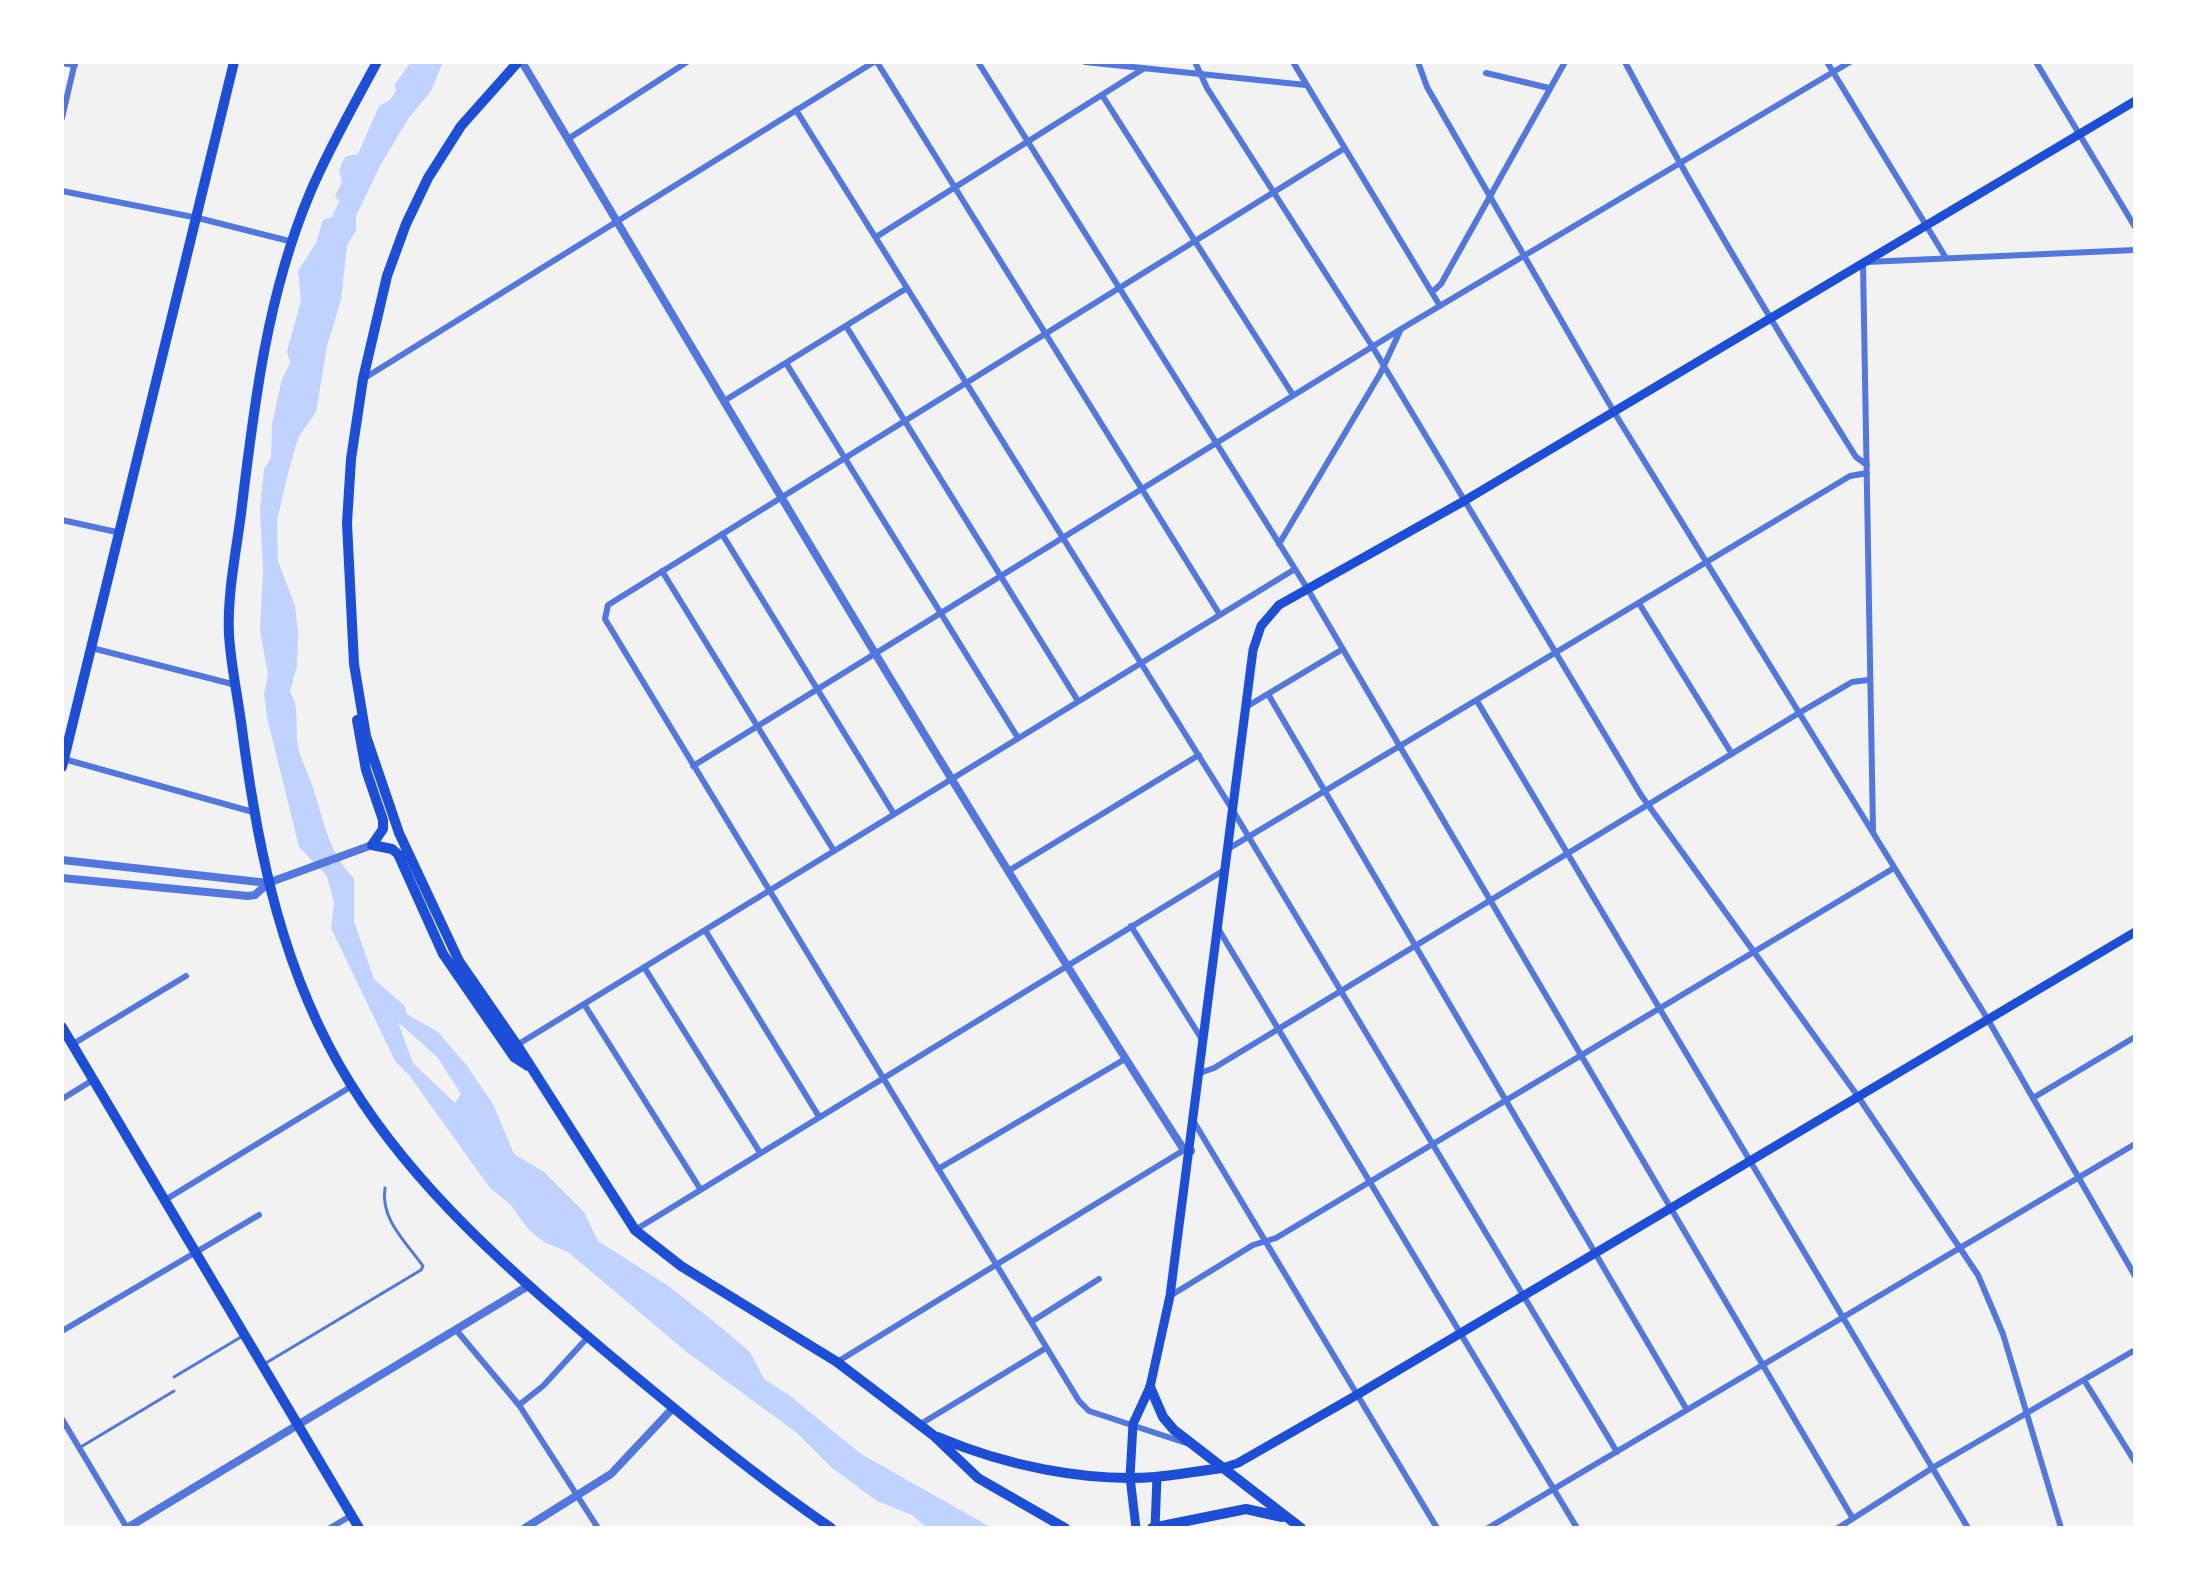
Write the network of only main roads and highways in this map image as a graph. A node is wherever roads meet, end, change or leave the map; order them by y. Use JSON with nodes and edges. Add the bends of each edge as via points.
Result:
{"nodes":[{"id":1,"x":234,"y":62,"type":"edge"},
{"id":2,"x":377,"y":62,"type":"edge"},
{"id":3,"x":520,"y":62,"type":"edge"},
{"id":4,"x":2135,"y":101,"type":"edge"},
{"id":5,"x":357,"y":694,"type":"junction"},
{"id":6,"x":63,"y":761,"type":"edge"},
{"id":7,"x":2134,"y":934,"type":"edge"},
{"id":8,"x":62,"y":1027,"type":"edge"},
{"id":9,"x":530,"y":1067,"type":"junction"},
{"id":10,"x":1150,"y":1387,"type":"junction"},
{"id":11,"x":933,"y":1435,"type":"junction"},
{"id":12,"x":1222,"y":1468,"type":"junction"},
{"id":13,"x":1130,"y":1477,"type":"junction"},
{"id":14,"x":1157,"y":1477,"type":"junction"},
{"id":15,"x":1288,"y":1518,"type":"junction"},
{"id":16,"x":359,"y":1528,"type":"edge"},
{"id":17,"x":831,"y":1528,"type":"edge"},
{"id":18,"x":1065,"y":1528,"type":"edge"},
{"id":19,"x":1136,"y":1528,"type":"edge"},
{"id":20,"x":1153,"y":1528,"type":"edge"},
{"id":21,"x":1301,"y":1528,"type":"edge"}],
"edges":[{"from":1,"to":6,"type":"main road"},
{"from":2,"to":17,"type":"main road","via":[[310,192],[254,398],[229,627],[253,812],[268,883],[312,1013],[352,1086],[406,1161],[528,1286],[673,1408]]},
{"from":3,"to":5,"type":"main road","via":[[461,126],[428,178],[387,276],[351,459],[347,523]]},
{"from":4,"to":10,"type":"main road","via":[[1464,501],[1307,588],[1279,605],[1261,626],[1244,708],[1170,1296]]},
{"from":5,"to":9,"type":"main road","via":[[370,753],[399,833],[445,936]]},
{"from":5,"to":9,"type":"main road","via":[[358,737],[383,820],[375,844],[398,854],[443,954],[514,1057]]},
{"from":7,"to":12,"type":"main road","via":[[1355,1396]]},
{"from":8,"to":16,"type":"main road"},
{"from":9,"to":11,"type":"main road","via":[[635,1230],[681,1266],[837,1362]]},
{"from":10,"to":12,"type":"main road","via":[[1163,1417]]},
{"from":10,"to":13,"type":"main road","via":[[1133,1424]]},
{"from":11,"to":13,"type":"main road","via":[[1009,1462]]},
{"from":11,"to":18,"type":"main road","via":[[978,1478]]},
{"from":12,"to":14,"type":"main road"},
{"from":12,"to":15,"type":"main road"},
{"from":13,"to":14,"type":"main road"},
{"from":13,"to":19,"type":"main road"},
{"from":14,"to":20,"type":"main road"},
{"from":15,"to":20,"type":"main road","via":[[1246,1509]]},
{"from":15,"to":21,"type":"main road"}]}
